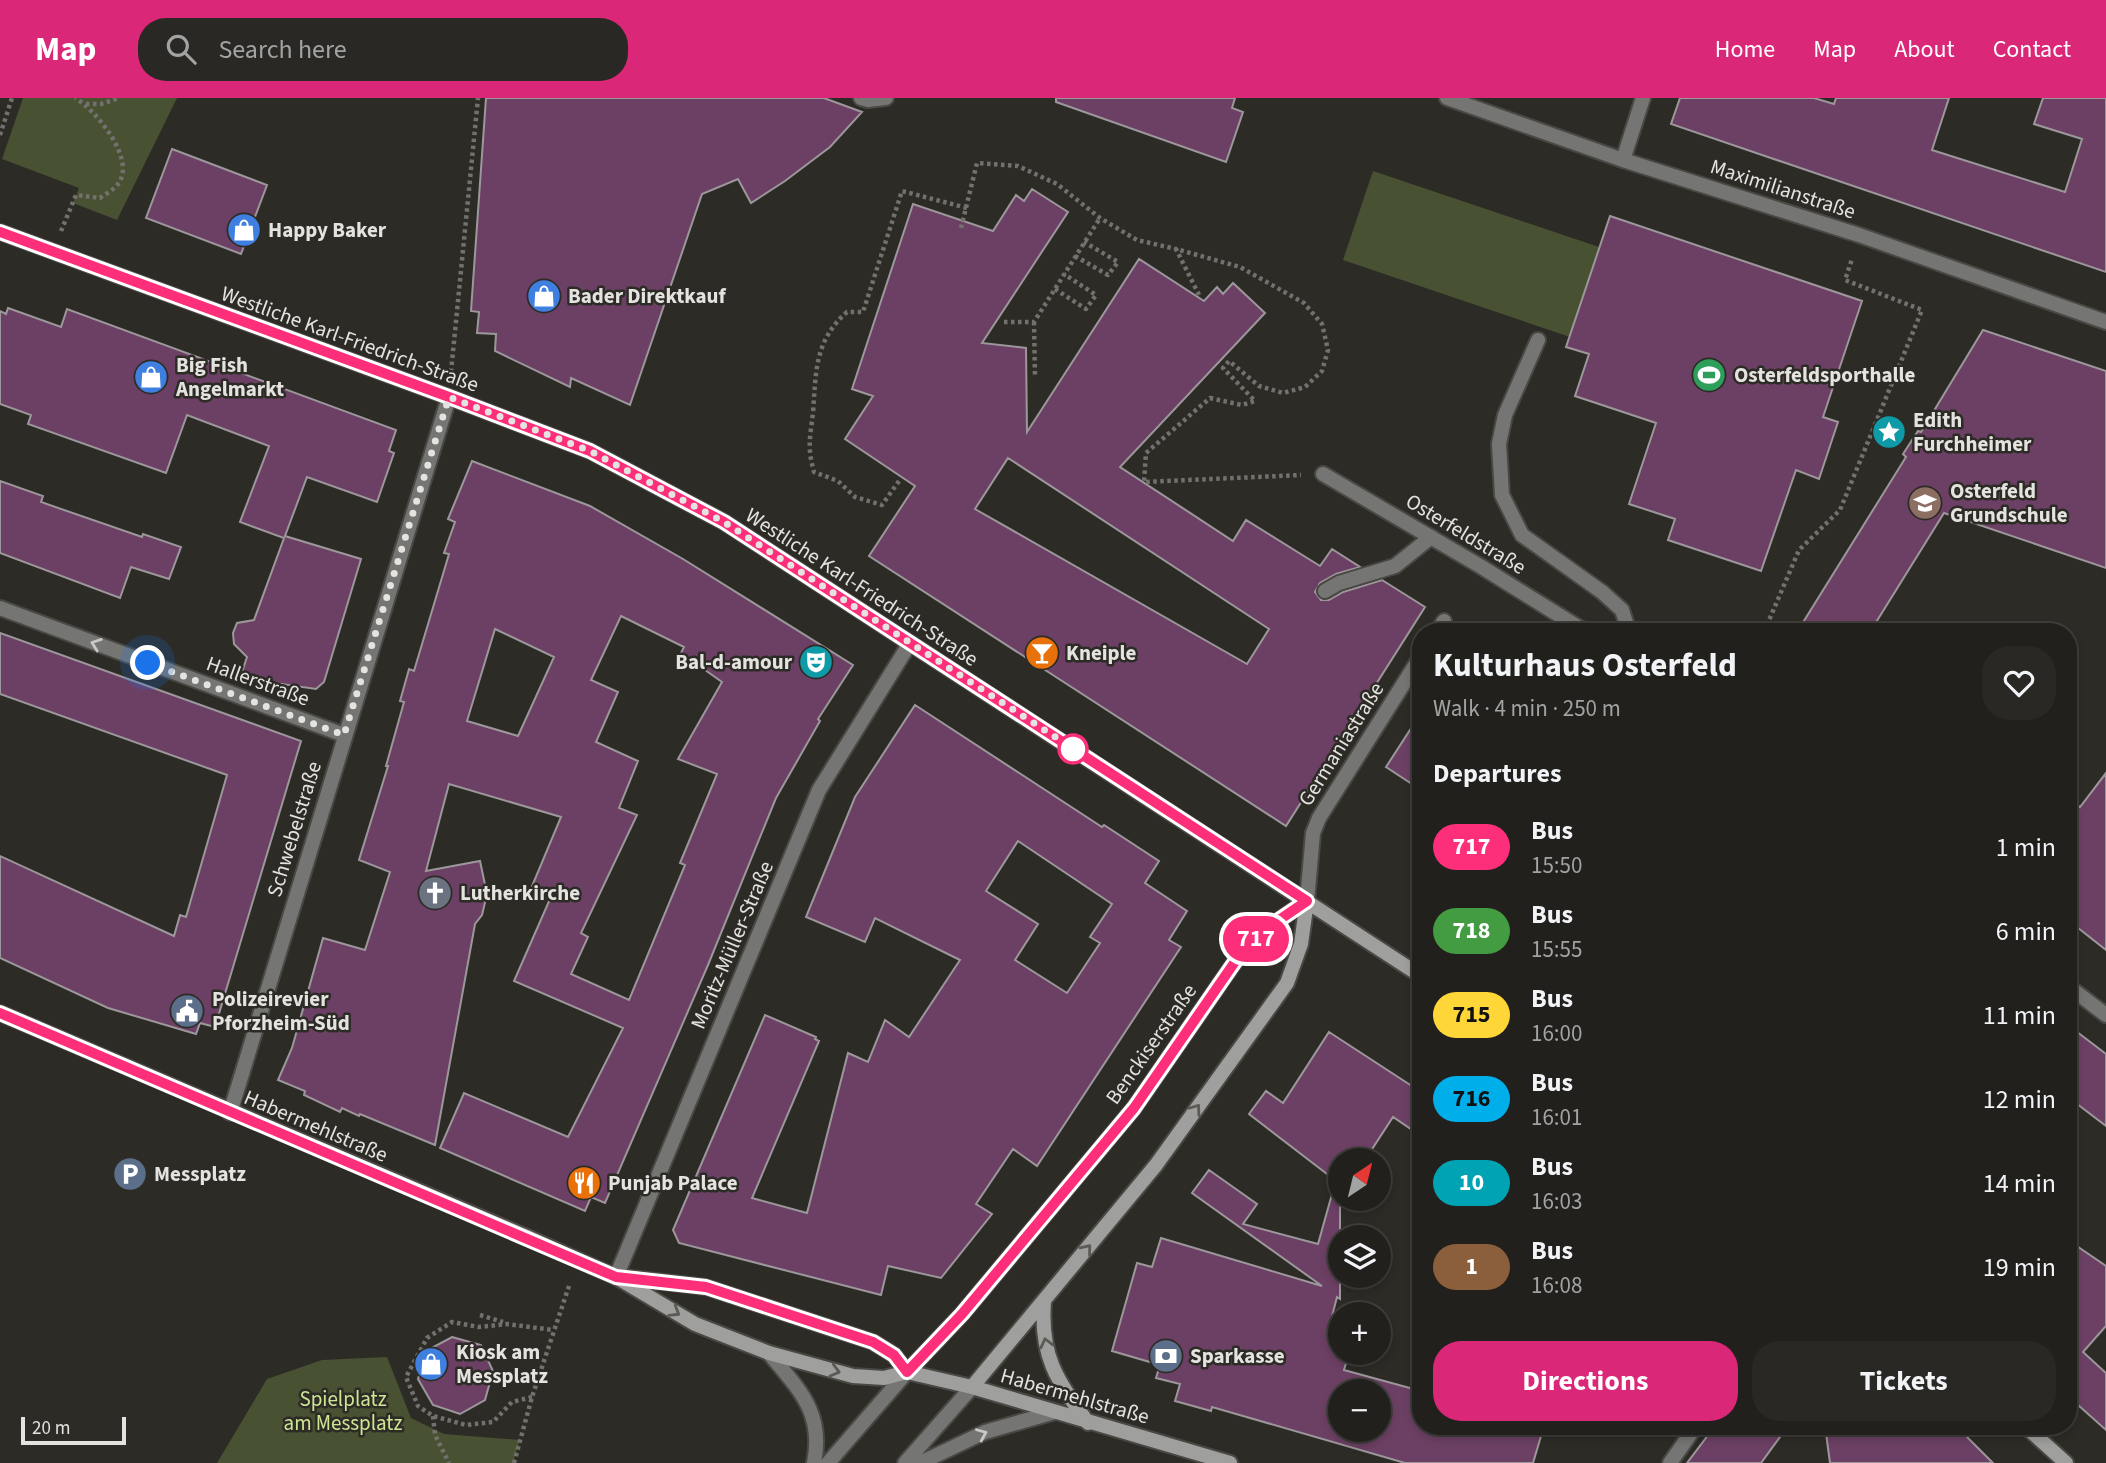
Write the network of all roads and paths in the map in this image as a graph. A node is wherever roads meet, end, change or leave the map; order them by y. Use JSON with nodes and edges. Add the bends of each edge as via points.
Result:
{"nodes":[{"id":1,"x":12,"y":98,"type":"edge"},
{"id":2,"x":75,"y":98,"type":"edge"},
{"id":3,"x":119,"y":98,"type":"edge"},
{"id":4,"x":478,"y":98,"type":"edge"},
{"id":5,"x":861,"y":98,"type":"edge"},
{"id":6,"x":886,"y":98,"type":"edge"},
{"id":7,"x":1447,"y":98,"type":"edge"},
{"id":8,"x":1643,"y":98,"type":"edge"},
{"id":9,"x":85,"y":104,"type":"junction"},
{"id":10,"x":0,"y":135,"type":"edge"},
{"id":11,"x":1623,"y":160,"type":"junction"},
{"id":12,"x":967,"y":208,"type":"junction"},
{"id":13,"x":1100,"y":218,"type":"junction"},
{"id":14,"x":961,"y":228,"type":"dead end"},
{"id":15,"x":0,"y":232,"type":"edge"},
{"id":16,"x":1860,"y":235,"type":"junction"},
{"id":17,"x":1084,"y":242,"type":"junction"},
{"id":18,"x":1176,"y":250,"type":"junction"},
{"id":19,"x":53,"y":251,"type":"junction"},
{"id":20,"x":1075,"y":256,"type":"junction"},
{"id":21,"x":1064,"y":274,"type":"junction"},
{"id":22,"x":1055,"y":289,"type":"junction"},
{"id":23,"x":1199,"y":295,"type":"dead end"},
{"id":24,"x":1004,"y":321,"type":"dead end"},
{"id":25,"x":1034,"y":322,"type":"junction"},
{"id":26,"x":2106,"y":322,"type":"edge"},
{"id":27,"x":1538,"y":340,"type":"dead end"},
{"id":28,"x":1035,"y":378,"type":"dead end"},
{"id":29,"x":449,"y":397,"type":"junction"},
{"id":30,"x":1323,"y":474,"type":"joint"},
{"id":31,"x":899,"y":481,"type":"dead end"},
{"id":32,"x":1431,"y":537,"type":"junction"},
{"id":33,"x":1325,"y":591,"type":"dead end"},
{"id":34,"x":0,"y":608,"type":"edge"},
{"id":35,"x":1563,"y":623,"type":"edge"},
{"id":36,"x":1626,"y":623,"type":"edge"},
{"id":37,"x":1768,"y":623,"type":"edge"},
{"id":38,"x":910,"y":643,"type":"junction"},
{"id":39,"x":1412,"y":670,"type":"edge"},
{"id":40,"x":344,"y":735,"type":"junction"},
{"id":41,"x":1307,"y":901,"type":"junction"},
{"id":42,"x":1412,"y":970,"type":"edge"},
{"id":43,"x":2077,"y":993,"type":"edge"},
{"id":44,"x":0,"y":1013,"type":"edge"},
{"id":45,"x":2106,"y":1015,"type":"edge"},
{"id":46,"x":230,"y":1112,"type":"junction"},
{"id":47,"x":578,"y":1260,"type":"junction"},
{"id":48,"x":616,"y":1277,"type":"junction"},
{"id":49,"x":1044,"y":1302,"type":"junction"},
{"id":50,"x":480,"y":1315,"type":"dead end"},
{"id":51,"x":507,"y":1324,"type":"junction"},
{"id":52,"x":553,"y":1330,"type":"junction"},
{"id":53,"x":769,"y":1353,"type":"junction"},
{"id":54,"x":907,"y":1372,"type":"junction"},
{"id":55,"x":972,"y":1387,"type":"junction"},
{"id":56,"x":532,"y":1397,"type":"junction"},
{"id":57,"x":1055,"y":1412,"type":"junction"},
{"id":58,"x":433,"y":1416,"type":"junction"},
{"id":59,"x":1088,"y":1423,"type":"junction"},
{"id":60,"x":1690,"y":1435,"type":"edge"},
{"id":61,"x":2035,"y":1435,"type":"edge"},
{"id":62,"x":449,"y":1463,"type":"edge"},
{"id":63,"x":514,"y":1463,"type":"edge"},
{"id":64,"x":814,"y":1463,"type":"edge"},
{"id":65,"x":828,"y":1463,"type":"edge"},
{"id":66,"x":905,"y":1463,"type":"edge"},
{"id":67,"x":920,"y":1463,"type":"edge"},
{"id":68,"x":1230,"y":1463,"type":"edge"},
{"id":69,"x":1670,"y":1463,"type":"edge"},
{"id":70,"x":2066,"y":1463,"type":"edge"}],
"edges":[{"from":1,"to":10,"type":"path"},
{"from":2,"to":9,"type":"path"},
{"from":3,"to":9,"type":"path"},
{"from":4,"to":29,"type":"path"},
{"from":5,"to":6,"type":"street"},
{"from":7,"to":11,"type":"street","name":"Maximilianstraße"},
{"from":8,"to":11,"type":"street"},
{"from":9,"to":19,"type":"path","via":[[114,141],[123,167],[119,184],[100,198],[76,195]]},
{"from":11,"to":16,"type":"street","name":"Maximilianstraße"},
{"from":12,"to":13,"type":"path","via":[[977,163],[1018,166],[1057,184]]},
{"from":12,"to":14,"type":"path"},
{"from":12,"to":31,"type":"path","via":[[902,191],[863,312],[847,312],[834,323],[814,374],[808,450],[814,472],[838,481],[855,497],[882,505]]},
{"from":13,"to":17,"type":"path"},
{"from":13,"to":18,"type":"path","via":[[1137,240]]},
{"from":15,"to":19,"type":"main road","name":"Westliche Karl-Friedrich-Straße"},
{"from":16,"to":26,"type":"street","name":"Maximilianstraße"},
{"from":16,"to":37,"type":"path","via":[[1845,280],[1922,310],[1840,510],[1799,550]]},
{"from":17,"to":20,"type":"path"},
{"from":17,"to":20,"type":"path","via":[[1118,262],[1108,275]]},
{"from":18,"to":23,"type":"path"},
{"from":18,"to":30,"type":"path","via":[[1240,267],[1304,303],[1322,324],[1328,350],[1322,371],[1305,387],[1283,393],[1259,386],[1229,361],[1223,368],[1255,401],[1242,405],[1210,398],[1146,453],[1144,482]]},
{"from":19,"to":29,"type":"main road","name":"Westliche Karl-Friedrich-Straße"},
{"from":20,"to":21,"type":"path"},
{"from":21,"to":22,"type":"path"},
{"from":21,"to":22,"type":"path","via":[[1096,295],[1086,309]]},
{"from":22,"to":25,"type":"path"},
{"from":24,"to":25,"type":"path"},
{"from":25,"to":28,"type":"path"},
{"from":27,"to":36,"type":"street","via":[[1505,415],[1499,444],[1502,495],[1522,535],[1602,592],[1622,610]]},
{"from":29,"to":38,"type":"main road","name":"Westliche Karl-Friedrich-Straße","via":[[590,451],[724,522]]},
{"from":29,"to":40,"type":"street","name":"Schwebelstraße"},
{"from":30,"to":32,"type":"street","name":"Osterfeldstraße"},
{"from":32,"to":33,"type":"street","via":[[1395,566]]},
{"from":32,"to":35,"type":"street","name":"Osterfeldstraße"},
{"from":40,"to":34,"type":"street","name":"Hallerstraße","one_way":true},
{"from":38,"to":41,"type":"main road","name":"Westliche Karl-Friedrich-Straße"},
{"from":38,"to":48,"type":"street","name":"Moritz-Müller-Straße","via":[[819,790]]},
{"from":39,"to":41,"type":"street","name":"Germaniastraße","via":[[1319,818],[1313,832]]},
{"from":40,"to":46,"type":"street","name":"Schwebelstraße"},
{"from":41,"to":42,"type":"main road","name":"Westliche Karl-Friedrich-Straße"},
{"from":49,"to":41,"type":"main road","one_way":true,"via":[[1156,1165],[1287,983],[1301,944]]},
{"from":41,"to":54,"type":"main road","name":"Benckiserstraße","via":[[1241,953],[1134,1108],[962,1314]]},
{"from":43,"to":45,"type":"street"},
{"from":44,"to":46,"type":"main road","name":"Habermehlstraße"},
{"from":46,"to":47,"type":"main road","name":"Habermehlstraße"},
{"from":47,"to":48,"type":"main road","name":"Habermehlstraße"},
{"from":47,"to":52,"type":"path"},
{"from":48,"to":53,"type":"main road","name":"Habermehlstraße","one_way":true,"via":[[695,1324]]},
{"from":48,"to":54,"type":"main road","name":"Habermehlstraße","via":[[706,1287],[873,1342],[894,1355]]},
{"from":49,"to":55,"type":"main road"},
{"from":59,"to":49,"type":"main road","one_way":true,"via":[[1059,1382],[1046,1347]]},
{"from":50,"to":51,"type":"path"},
{"from":51,"to":52,"type":"path"},
{"from":51,"to":58,"type":"path","via":[[479,1327],[452,1322],[427,1338],[406,1377],[418,1406]]},
{"from":52,"to":56,"type":"path"},
{"from":53,"to":54,"type":"main road","name":"Habermehlstraße","one_way":true,"via":[[853,1376],[884,1378]]},
{"from":53,"to":64,"type":"street","via":[[814,1415]]},
{"from":54,"to":55,"type":"main road","name":"Habermehlstraße"},
{"from":54,"to":65,"type":"street","name":"Benckiserstraße"},
{"from":55,"to":57,"type":"main road","name":"Habermehlstraße"},
{"from":55,"to":66,"type":"street"},
{"from":56,"to":58,"type":"path","via":[[512,1402],[493,1422],[466,1425]]},
{"from":56,"to":63,"type":"path"},
{"from":57,"to":59,"type":"main road","name":"Habermehlstraße"},
{"from":67,"to":57,"type":"street","one_way":true,"via":[[985,1432]]},
{"from":58,"to":62,"type":"path","via":[[435,1435]]},
{"from":59,"to":68,"type":"main road","name":"Habermehlstraße"},
{"from":60,"to":69,"type":"street"},
{"from":61,"to":70,"type":"main road"}]}
